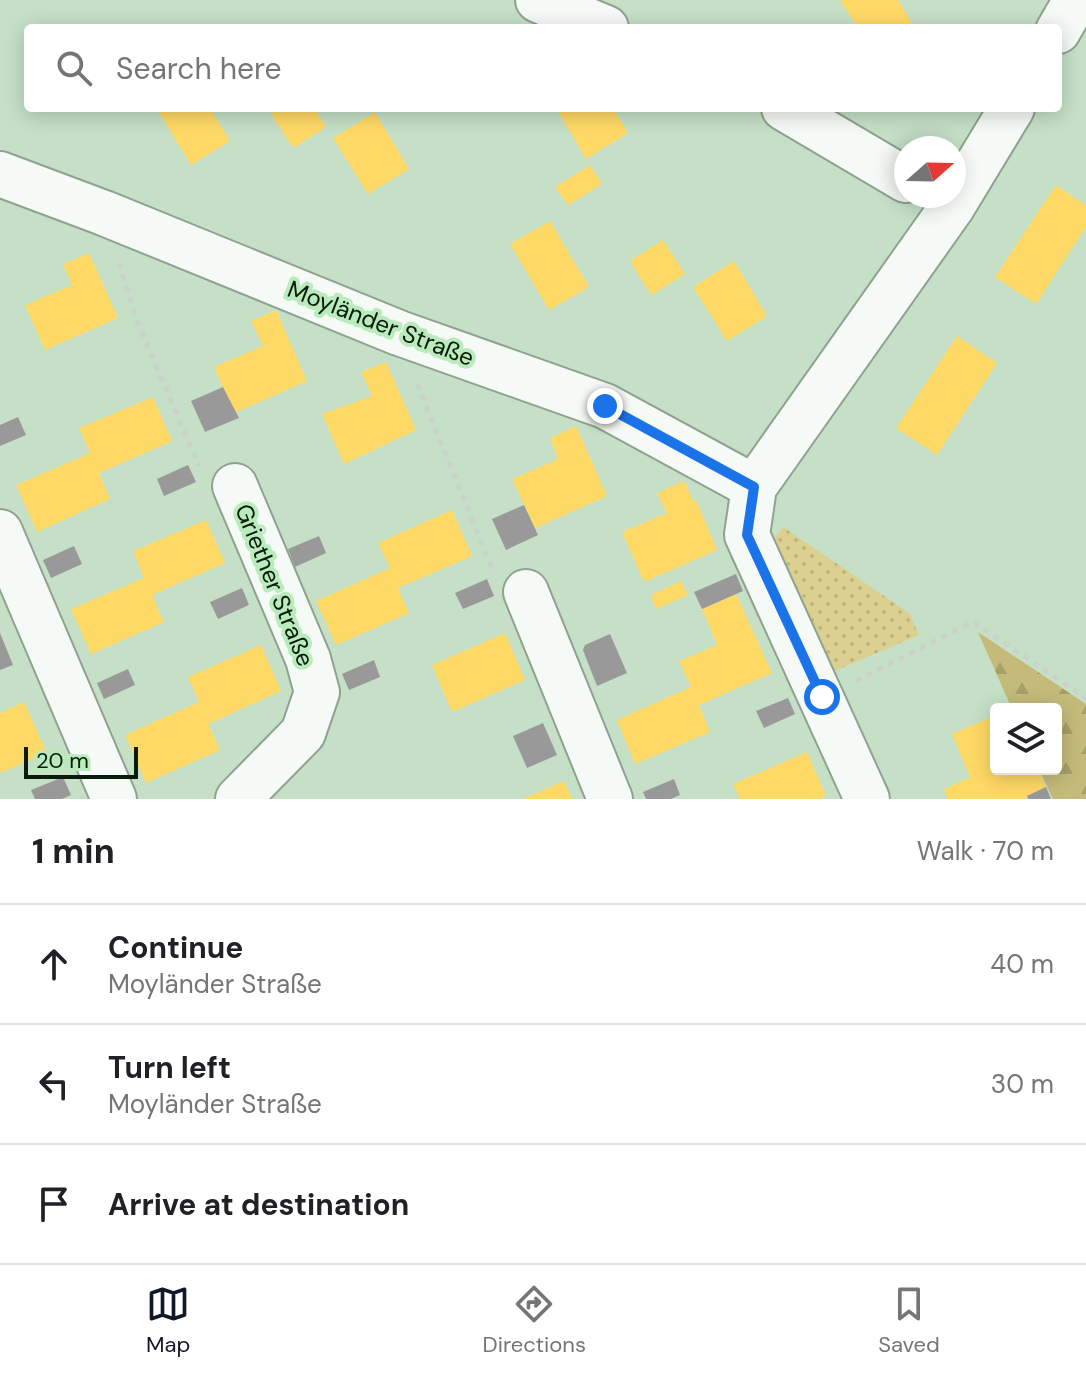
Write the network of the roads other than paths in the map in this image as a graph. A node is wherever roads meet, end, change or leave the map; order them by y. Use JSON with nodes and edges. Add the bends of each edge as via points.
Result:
{"nodes":[{"id":1,"x":538,"y":0,"type":"edge"},
{"id":2,"x":1076,"y":0,"type":"edge"},
{"id":3,"x":596,"y":24,"type":"edge"},
{"id":4,"x":1062,"y":24,"type":"edge"},
{"id":5,"x":791,"y":112,"type":"edge"},
{"id":6,"x":1009,"y":112,"type":"edge"},
{"id":7,"x":966,"y":170,"type":"edge"},
{"id":8,"x":894,"y":173,"type":"edge"},
{"id":9,"x":0,"y":174,"type":"edge"},
{"id":10,"x":938,"y":208,"type":"edge"},
{"id":11,"x":235,"y":486,"type":"road end"},
{"id":12,"x":754,"y":487,"type":"junction"},
{"id":13,"x":0,"y":532,"type":"edge"},
{"id":14,"x":526,"y":592,"type":"road end"},
{"id":15,"x":114,"y":799,"type":"edge"},
{"id":16,"x":238,"y":799,"type":"edge"},
{"id":17,"x":610,"y":799,"type":"edge"},
{"id":18,"x":867,"y":799,"type":"edge"}],
"edges":[{"from":1,"to":3,"type":"street"},
{"from":2,"to":4,"type":"street"},
{"from":5,"to":8,"type":"street"},
{"from":6,"to":7,"type":"street"},
{"from":9,"to":12,"type":"street","name":"Moyländer Straße","via":[[399,333],[605,406]]},
{"from":10,"to":12,"type":"street"},
{"from":11,"to":16,"type":"street","name":"Griether Straße","via":[[317,692],[303,733]]},
{"from":12,"to":18,"type":"street","via":[[747,535]]},
{"from":13,"to":15,"type":"street"},
{"from":14,"to":17,"type":"street"}]}
